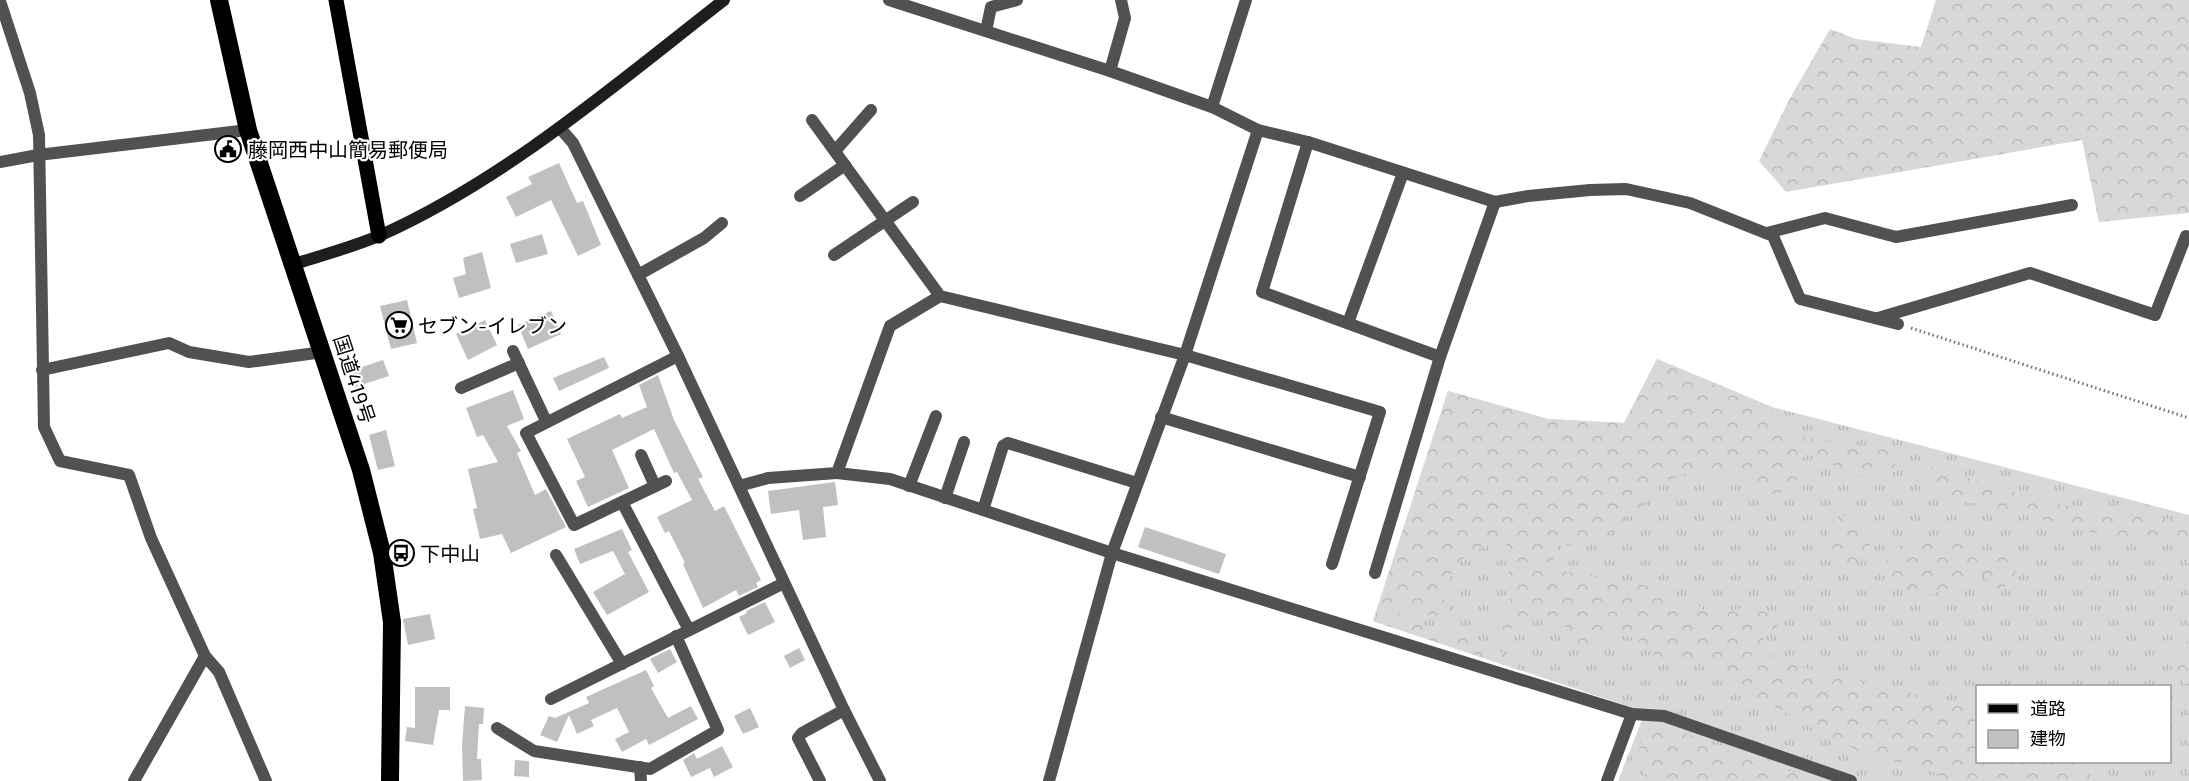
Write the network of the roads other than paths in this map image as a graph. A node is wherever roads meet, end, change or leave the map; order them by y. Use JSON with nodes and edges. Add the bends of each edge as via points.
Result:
{"nodes":[{"id":1,"x":219,"y":0,"type":"edge"},
{"id":2,"x":336,"y":0,"type":"edge"},
{"id":3,"x":724,"y":0,"type":"edge"},
{"id":4,"x":889,"y":0,"type":"edge"},
{"id":5,"x":1017,"y":0,"type":"edge"},
{"id":6,"x":1121,"y":0,"type":"edge"},
{"id":7,"x":1246,"y":0,"type":"edge"},
{"id":8,"x":0,"y":1,"type":"edge"},
{"id":9,"x":986,"y":31,"type":"junction"},
{"id":10,"x":1110,"y":71,"type":"junction"},
{"id":11,"x":1212,"y":107,"type":"junction"},
{"id":12,"x":871,"y":110,"type":"dead end"},
{"id":13,"x":812,"y":120,"type":"dead end"},
{"id":14,"x":560,"y":128,"type":"junction"},
{"id":15,"x":248,"y":130,"type":"junction"},
{"id":16,"x":1258,"y":130,"type":"junction"},
{"id":17,"x":1308,"y":142,"type":"junction"},
{"id":18,"x":835,"y":151,"type":"junction"},
{"id":19,"x":38,"y":155,"type":"junction"},
{"id":20,"x":0,"y":162,"type":"edge"},
{"id":21,"x":845,"y":165,"type":"junction"},
{"id":22,"x":1403,"y":173,"type":"junction"},
{"id":23,"x":800,"y":196,"type":"dead end"},
{"id":24,"x":913,"y":202,"type":"dead end"},
{"id":25,"x":1495,"y":202,"type":"junction"},
{"id":26,"x":2072,"y":205,"type":"dead end"},
{"id":27,"x":885,"y":221,"type":"junction"},
{"id":28,"x":722,"y":223,"type":"dead end"},
{"id":29,"x":1767,"y":233,"type":"junction"},
{"id":30,"x":379,"y":236,"type":"junction"},
{"id":31,"x":2186,"y":236,"type":"dead end"},
{"id":32,"x":834,"y":255,"type":"dead end"},
{"id":33,"x":294,"y":264,"type":"junction"},
{"id":34,"x":638,"y":275,"type":"junction"},
{"id":35,"x":939,"y":296,"type":"junction"},
{"id":36,"x":1877,"y":318,"type":"junction"},
{"id":37,"x":1348,"y":323,"type":"junction"},
{"id":38,"x":1898,"y":324,"type":"road end"},
{"id":39,"x":513,"y":351,"type":"dead end"},
{"id":40,"x":322,"y":352,"type":"junction"},
{"id":41,"x":1185,"y":355,"type":"junction"},
{"id":42,"x":678,"y":356,"type":"junction"},
{"id":43,"x":1440,"y":357,"type":"junction"},
{"id":44,"x":519,"y":363,"type":"junction"},
{"id":45,"x":42,"y":369,"type":"junction"},
{"id":46,"x":461,"y":388,"type":"dead end"},
{"id":47,"x":936,"y":416,"type":"dead end"},
{"id":48,"x":1161,"y":417,"type":"junction"},
{"id":49,"x":546,"y":421,"type":"junction"},
{"id":50,"x":964,"y":442,"type":"dead end"},
{"id":51,"x":641,"y":455,"type":"dead end"},
{"id":52,"x":837,"y":472,"type":"junction"},
{"id":53,"x":1360,"y":477,"type":"junction"},
{"id":54,"x":1137,"y":483,"type":"junction"},
{"id":55,"x":739,"y":486,"type":"junction"},
{"id":56,"x":909,"y":486,"type":"junction"},
{"id":57,"x":945,"y":498,"type":"junction"},
{"id":58,"x":622,"y":502,"type":"junction"},
{"id":59,"x":983,"y":510,"type":"junction"},
{"id":60,"x":1112,"y":553,"type":"junction"},
{"id":61,"x":556,"y":555,"type":"dead end"},
{"id":62,"x":1332,"y":564,"type":"dead end"},
{"id":63,"x":1375,"y":573,"type":"dead end"},
{"id":64,"x":784,"y":583,"type":"junction"},
{"id":65,"x":689,"y":630,"type":"junction"},
{"id":66,"x":676,"y":636,"type":"junction"},
{"id":67,"x":205,"y":656,"type":"junction"},
{"id":68,"x":622,"y":664,"type":"junction"},
{"id":69,"x":550,"y":699,"type":"dead end"},
{"id":70,"x":844,"y":710,"type":"junction"},
{"id":71,"x":1632,"y":714,"type":"junction"},
{"id":72,"x":497,"y":728,"type":"dead end"},
{"id":73,"x":640,"y":767,"type":"junction"},
{"id":74,"x":879,"y":780,"type":"edge"},
{"id":75,"x":134,"y":781,"type":"edge"},
{"id":76,"x":266,"y":781,"type":"edge"},
{"id":77,"x":390,"y":781,"type":"edge"},
{"id":78,"x":641,"y":781,"type":"edge"},
{"id":79,"x":820,"y":781,"type":"edge"},
{"id":80,"x":892,"y":781,"type":"edge"},
{"id":81,"x":1049,"y":781,"type":"edge"},
{"id":82,"x":1607,"y":781,"type":"edge"},
{"id":83,"x":1851,"y":781,"type":"edge"}],
"edges":[{"from":1,"to":15,"type":"highway","name":"国道419号"},
{"from":2,"to":30,"type":"main road"},
{"from":3,"to":14,"type":"street"},
{"from":4,"to":9,"type":"street"},
{"from":5,"to":9,"type":"street","via":[[991,7]]},
{"from":6,"to":10,"type":"street","via":[[1125,18]]},
{"from":7,"to":11,"type":"street"},
{"from":8,"to":19,"type":"street","via":[[30,93],[39,135]]},
{"from":9,"to":10,"type":"street"},
{"from":10,"to":11,"type":"street"},
{"from":11,"to":16,"type":"street"},
{"from":12,"to":18,"type":"street"},
{"from":13,"to":18,"type":"street"},
{"from":14,"to":30,"type":"street","via":[[435,208]]},
{"from":14,"to":34,"type":"street","via":[[573,143]]},
{"from":15,"to":19,"type":"street"},
{"from":15,"to":33,"type":"highway","name":"国道419号"},
{"from":16,"to":17,"type":"street"},
{"from":16,"to":41,"type":"street"},
{"from":17,"to":22,"type":"street"},
{"from":17,"to":37,"type":"street","via":[[1262,292]]},
{"from":18,"to":21,"type":"street"},
{"from":19,"to":20,"type":"street"},
{"from":19,"to":45,"type":"street"},
{"from":21,"to":23,"type":"street"},
{"from":21,"to":27,"type":"street"},
{"from":22,"to":25,"type":"street"},
{"from":22,"to":37,"type":"street"},
{"from":24,"to":27,"type":"street"},
{"from":25,"to":29,"type":"street","via":[[1626,189],[1690,203]]},
{"from":25,"to":43,"type":"street"},
{"from":26,"to":29,"type":"street","via":[[1896,237],[1825,218]]},
{"from":27,"to":32,"type":"street"},
{"from":27,"to":35,"type":"street"},
{"from":28,"to":34,"type":"street","via":[[704,238]]},
{"from":29,"to":36,"type":"street","via":[[1773,236],[1800,299]]},
{"from":30,"to":33,"type":"street"},
{"from":31,"to":36,"type":"street","via":[[2155,315],[2030,273]]},
{"from":33,"to":40,"type":"highway","name":"国道419号"},
{"from":34,"to":42,"type":"street"},
{"from":35,"to":41,"type":"street"},
{"from":35,"to":52,"type":"street","via":[[890,326]]},
{"from":36,"to":38,"type":"street"},
{"from":37,"to":43,"type":"street"},
{"from":39,"to":44,"type":"street"},
{"from":40,"to":45,"type":"street","via":[[249,362],[189,352],[169,343]]},
{"from":40,"to":77,"type":"highway","name":"国道419号","via":[[361,470],[382,553],[392,622]]},
{"from":41,"to":48,"type":"street"},
{"from":41,"to":53,"type":"street","via":[[1380,412]]},
{"from":42,"to":49,"type":"street"},
{"from":42,"to":55,"type":"street"},
{"from":43,"to":63,"type":"street"},
{"from":44,"to":46,"type":"street"},
{"from":44,"to":49,"type":"street"},
{"from":45,"to":67,"type":"street","via":[[44,427],[60,461],[129,475],[151,538]]},
{"from":47,"to":56,"type":"street"},
{"from":48,"to":53,"type":"street"},
{"from":48,"to":54,"type":"street"},
{"from":49,"to":58,"type":"street","via":[[526,432],[574,525]]},
{"from":50,"to":57,"type":"street"},
{"from":51,"to":58,"type":"street","via":[[660,483]]},
{"from":52,"to":55,"type":"street","via":[[768,478]]},
{"from":52,"to":56,"type":"street"},
{"from":53,"to":62,"type":"street"},
{"from":54,"to":59,"type":"street","via":[[1008,443],[1003,446]]},
{"from":54,"to":60,"type":"street"},
{"from":55,"to":64,"type":"street"},
{"from":56,"to":57,"type":"street"},
{"from":57,"to":59,"type":"street"},
{"from":58,"to":65,"type":"street"},
{"from":59,"to":60,"type":"street"},
{"from":60,"to":71,"type":"street"},
{"from":60,"to":81,"type":"street"},
{"from":61,"to":68,"type":"street"},
{"from":64,"to":65,"type":"street"},
{"from":64,"to":70,"type":"street"},
{"from":65,"to":66,"type":"street"},
{"from":66,"to":68,"type":"street"},
{"from":66,"to":73,"type":"street","via":[[718,730],[650,769]]},
{"from":67,"to":75,"type":"street"},
{"from":67,"to":76,"type":"street","via":[[219,672]]},
{"from":68,"to":69,"type":"street"},
{"from":70,"to":74,"type":"street"},
{"from":70,"to":79,"type":"street","via":[[798,738]]},
{"from":71,"to":82,"type":"street"},
{"from":71,"to":83,"type":"street","via":[[1664,716]]},
{"from":72,"to":73,"type":"street","via":[[534,751]]},
{"from":73,"to":78,"type":"street"},
{"from":74,"to":80,"type":"street"}]}
